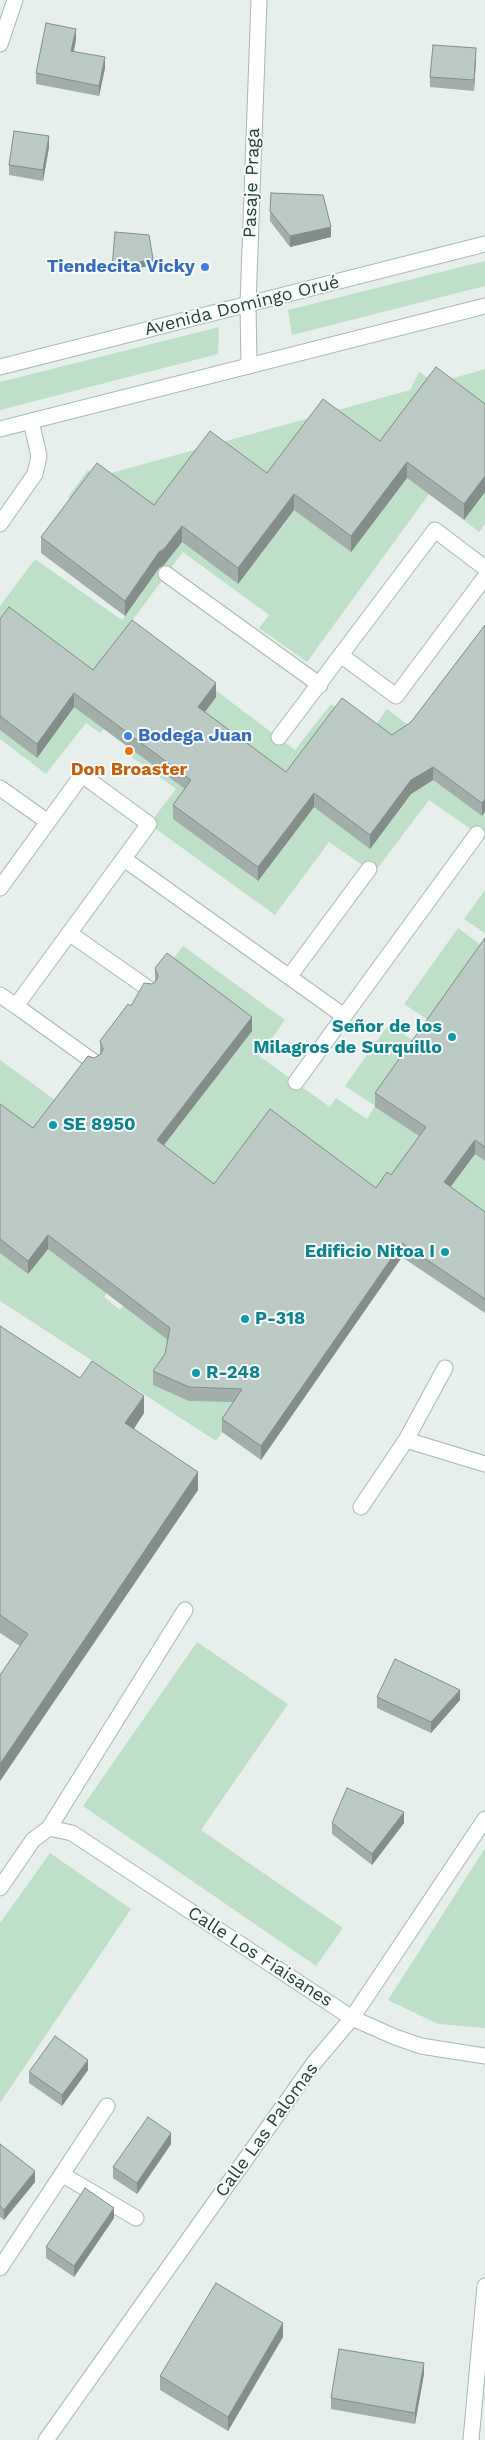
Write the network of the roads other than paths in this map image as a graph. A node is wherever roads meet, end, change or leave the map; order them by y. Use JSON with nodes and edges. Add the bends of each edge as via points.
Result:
{"nodes":[{"id":1,"x":15,"y":0,"type":"edge"},
{"id":2,"x":259,"y":0,"type":"edge"},
{"id":3,"x":0,"y":44,"type":"edge"},
{"id":4,"x":485,"y":244,"type":"edge"},
{"id":5,"x":248,"y":304,"type":"junction"},
{"id":6,"x":485,"y":306,"type":"edge"},
{"id":7,"x":249,"y":366,"type":"junction"},
{"id":8,"x":0,"y":368,"type":"edge"},
{"id":9,"x":31,"y":421,"type":"junction"},
{"id":10,"x":0,"y":429,"type":"edge"},
{"id":11,"x":0,"y":524,"type":"edge"},
{"id":12,"x":485,"y":568,"type":"edge"},
{"id":13,"x":166,"y":574,"type":"dead end"},
{"id":14,"x":485,"y":577,"type":"edge"},
{"id":15,"x":342,"y":656,"type":"junction"},
{"id":16,"x":320,"y":684,"type":"junction"},
{"id":17,"x":279,"y":738,"type":"dead end"},
{"id":18,"x":0,"y":788,"type":"edge"},
{"id":19,"x":48,"y":822,"type":"junction"},
{"id":20,"x":478,"y":834,"type":"dead end"},
{"id":21,"x":124,"y":859,"type":"junction"},
{"id":22,"x":369,"y":870,"type":"dead end"},
{"id":23,"x":0,"y":888,"type":"edge"},
{"id":24,"x":69,"y":933,"type":"junction"},
{"id":25,"x":289,"y":977,"type":"junction"},
{"id":26,"x":149,"y":990,"type":"edge"},
{"id":27,"x":0,"y":995,"type":"edge"},
{"id":28,"x":16,"y":1006,"type":"junction"},
{"id":29,"x":344,"y":1016,"type":"junction"},
{"id":30,"x":94,"y":1062,"type":"edge"},
{"id":31,"x":296,"y":1082,"type":"dead end"},
{"id":32,"x":444,"y":1368,"type":"dead end"},
{"id":33,"x":406,"y":1440,"type":"junction"},
{"id":34,"x":485,"y":1464,"type":"edge"},
{"id":35,"x":361,"y":1507,"type":"dead end"},
{"id":36,"x":185,"y":1610,"type":"dead end"},
{"id":37,"x":485,"y":1819,"type":"edge"},
{"id":38,"x":49,"y":1828,"type":"junction"},
{"id":39,"x":0,"y":1888,"type":"edge"},
{"id":40,"x":352,"y":2018,"type":"junction"},
{"id":41,"x":485,"y":2056,"type":"edge"},
{"id":42,"x":107,"y":2106,"type":"dead end"},
{"id":43,"x":63,"y":2175,"type":"junction"},
{"id":44,"x":136,"y":2218,"type":"dead end"},
{"id":45,"x":0,"y":2268,"type":"edge"},
{"id":46,"x":485,"y":2286,"type":"edge"},
{"id":47,"x":46,"y":2440,"type":"edge"},
{"id":48,"x":471,"y":2440,"type":"edge"}],
"edges":[{"from":1,"to":3,"type":"street"},
{"from":2,"to":5,"type":"street","name":"Pasaje Praga"},
{"from":4,"to":5,"type":"street","name":"Avenida Domingo Orué"},
{"from":5,"to":7,"type":"street","name":"Pasaje Praga"},
{"from":5,"to":8,"type":"street","name":"Avenida Domingo Orué"},
{"from":6,"to":7,"type":"street"},
{"from":7,"to":9,"type":"street"},
{"from":9,"to":10,"type":"street"},
{"from":9,"to":11,"type":"street","via":[[39,456],[35,474]]},
{"from":12,"to":15,"type":"street","via":[[435,530]]},
{"from":13,"to":16,"type":"street"},
{"from":14,"to":15,"type":"street","via":[[396,696]]},
{"from":15,"to":16,"type":"street"},
{"from":16,"to":17,"type":"street"},
{"from":18,"to":19,"type":"street"},
{"from":19,"to":21,"type":"street","via":[[82,775],[149,824]]},
{"from":19,"to":23,"type":"street"},
{"from":20,"to":29,"type":"street"},
{"from":21,"to":24,"type":"street"},
{"from":21,"to":25,"type":"street"},
{"from":22,"to":25,"type":"street"},
{"from":24,"to":26,"type":"street"},
{"from":24,"to":28,"type":"street"},
{"from":25,"to":29,"type":"street"},
{"from":27,"to":28,"type":"street"},
{"from":28,"to":30,"type":"street"},
{"from":29,"to":31,"type":"street"},
{"from":32,"to":33,"type":"street"},
{"from":33,"to":34,"type":"street"},
{"from":33,"to":35,"type":"street"},
{"from":36,"to":38,"type":"street"},
{"from":37,"to":40,"type":"street","name":"Calle Las Palomas"},
{"from":38,"to":39,"type":"street","via":[[33,1840]]},
{"from":38,"to":40,"type":"street","name":"Calle Los Fiaisanes","via":[[72,1833]]},
{"from":40,"to":41,"type":"street","name":"Calle Los Fiaisanes","via":[[421,2046]]},
{"from":40,"to":47,"type":"street","name":"Calle Las Palomas","via":[[314,2063]]},
{"from":42,"to":43,"type":"street"},
{"from":43,"to":44,"type":"street"},
{"from":43,"to":45,"type":"street"},
{"from":46,"to":48,"type":"street"}]}
